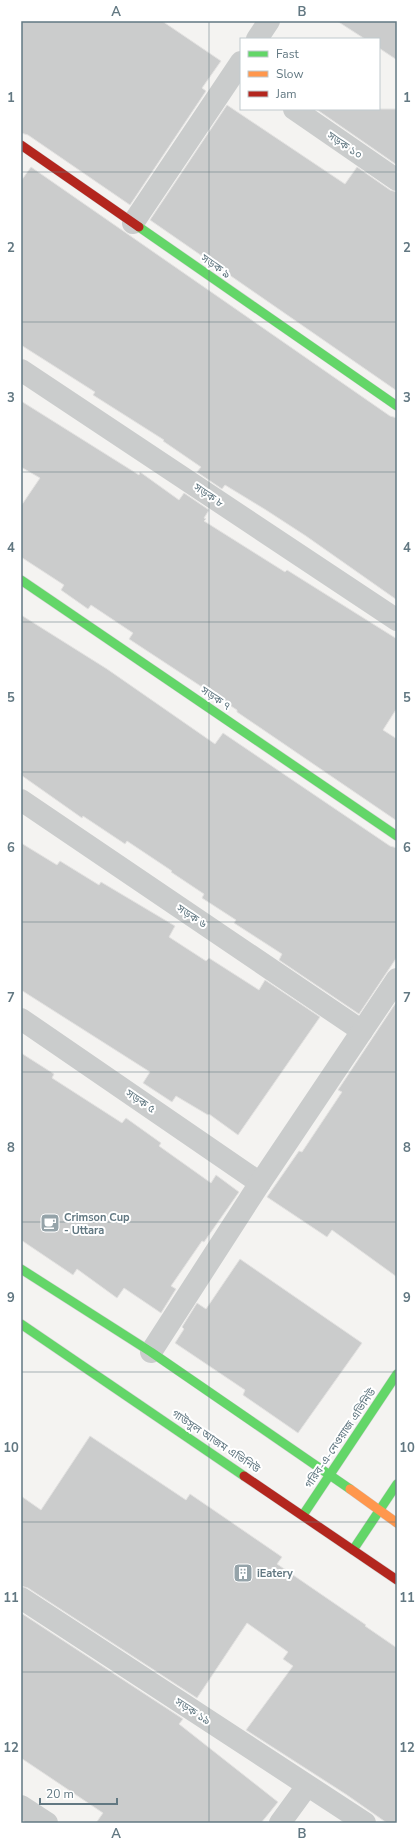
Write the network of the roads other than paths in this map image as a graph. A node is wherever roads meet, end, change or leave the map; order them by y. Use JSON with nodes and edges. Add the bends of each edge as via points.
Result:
{"nodes":[{"id":1,"x":269,"y":21,"type":"edge"},
{"id":2,"x":258,"y":38,"type":"edge"},
{"id":3,"x":239,"y":68,"type":"edge"},
{"id":4,"x":295,"y":110,"type":"edge"},
{"id":5,"x":21,"y":145,"type":"edge"},
{"id":6,"x":397,"y":180,"type":"edge"},
{"id":7,"x":133,"y":223,"type":"junction"},
{"id":8,"x":21,"y":370,"type":"edge"},
{"id":9,"x":397,"y":406,"type":"edge"},
{"id":10,"x":21,"y":580,"type":"edge"},
{"id":11,"x":397,"y":620,"type":"edge"},
{"id":12,"x":21,"y":800,"type":"edge"},
{"id":13,"x":397,"y":836,"type":"edge"},
{"id":14,"x":397,"y":979,"type":"edge"},
{"id":15,"x":21,"y":1019,"type":"edge"},
{"id":16,"x":362,"y":1031,"type":"junction"},
{"id":17,"x":260,"y":1183,"type":"junction"},
{"id":18,"x":21,"y":1269,"type":"edge"},
{"id":19,"x":21,"y":1324,"type":"edge"},
{"id":20,"x":151,"y":1352,"type":"junction"},
{"id":21,"x":397,"y":1374,"type":"edge"},
{"id":22,"x":330,"y":1474,"type":"junction"},
{"id":23,"x":397,"y":1484,"type":"edge"},
{"id":24,"x":380,"y":1511,"type":"junction"},
{"id":25,"x":303,"y":1515,"type":"junction"},
{"id":26,"x":397,"y":1523,"type":"edge"},
{"id":27,"x":354,"y":1550,"type":"junction"},
{"id":28,"x":397,"y":1580,"type":"edge"},
{"id":29,"x":21,"y":1598,"type":"edge"},
{"id":30,"x":307,"y":1786,"type":"junction"},
{"id":31,"x":21,"y":1806,"type":"edge"},
{"id":32,"x":47,"y":1823,"type":"edge"},
{"id":33,"x":280,"y":1823,"type":"edge"},
{"id":34,"x":365,"y":1823,"type":"edge"}],
"edges":[{"from":1,"to":2,"type":"street"},
{"from":3,"to":7,"type":"street"},
{"from":4,"to":6,"type":"street","name":"সড়ক ১০"},
{"from":5,"to":7,"type":"street","name":"সড়ক ৯"},
{"from":7,"to":9,"type":"street","name":"সড়ক ৯"},
{"from":8,"to":11,"type":"street","name":"সড়ক ৮"},
{"from":10,"to":13,"type":"street","name":"সড়ক ৭"},
{"from":12,"to":16,"type":"street","name":"সড়ক ৬"},
{"from":14,"to":16,"type":"street"},
{"from":15,"to":17,"type":"street","name":"সড়ক ৫"},
{"from":16,"to":17,"type":"street"},
{"from":17,"to":20,"type":"street"},
{"from":18,"to":20,"type":"street"},
{"from":19,"to":25,"type":"street","name":"গাউসুল আজম এভিনিউ"},
{"from":20,"to":22,"type":"street"},
{"from":21,"to":22,"type":"street","name":"গরিব-এ-নেওয়াজ এভিনিউ"},
{"from":22,"to":24,"type":"street"},
{"from":22,"to":25,"type":"street","name":"গরিব-এ-নেওয়াজ এভিনিউ"},
{"from":23,"to":24,"type":"street"},
{"from":24,"to":26,"type":"street"},
{"from":24,"to":27,"type":"street"},
{"from":25,"to":27,"type":"street","name":"গাউসুল আজম এভিনিউ"},
{"from":27,"to":28,"type":"street","name":"গাউসুল আজম এভিনিউ"},
{"from":29,"to":30,"type":"street","name":"সড়ক ১৯"},
{"from":30,"to":33,"type":"street"},
{"from":30,"to":34,"type":"street","name":"সড়ক ১৯"},
{"from":31,"to":32,"type":"street"}]}
